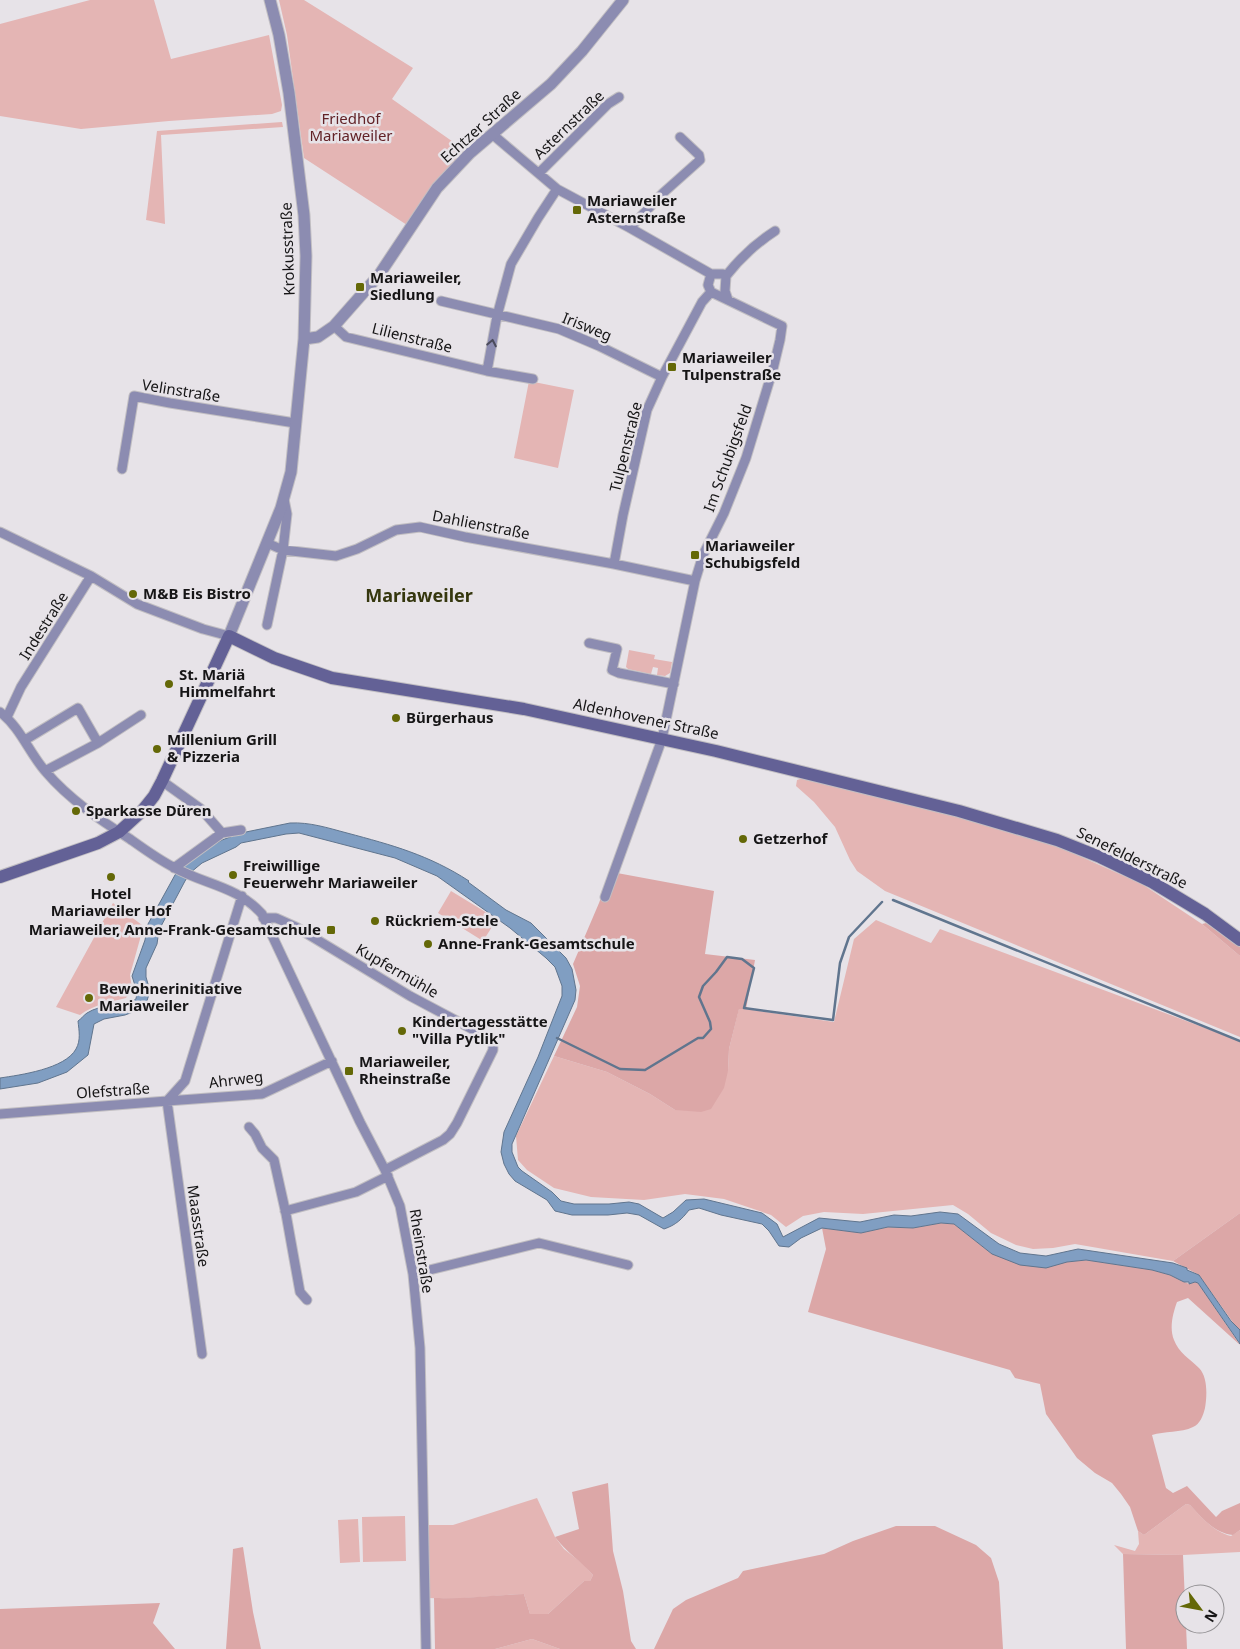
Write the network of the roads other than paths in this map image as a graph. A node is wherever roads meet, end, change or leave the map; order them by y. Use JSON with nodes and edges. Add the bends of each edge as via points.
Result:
{"nodes":[{"id":1,"x":270,"y":0,"type":"edge"},
{"id":2,"x":623,"y":0,"type":"edge"},
{"id":3,"x":619,"y":97,"type":"dead end"},
{"id":4,"x":492,"y":134,"type":"junction"},
{"id":5,"x":680,"y":137,"type":"dead end"},
{"id":6,"x":539,"y":173,"type":"junction"},
{"id":7,"x":557,"y":189,"type":"junction"},
{"id":8,"x":630,"y":228,"type":"junction"},
{"id":9,"x":775,"y":231,"type":"dead end"},
{"id":10,"x":711,"y":274,"type":"junction"},
{"id":11,"x":726,"y":276,"type":"junction"},
{"id":12,"x":712,"y":292,"type":"junction"},
{"id":13,"x":728,"y":300,"type":"junction"},
{"id":14,"x":441,"y":301,"type":"dead end"},
{"id":15,"x":497,"y":316,"type":"junction"},
{"id":16,"x":334,"y":326,"type":"junction"},
{"id":17,"x":304,"y":339,"type":"junction"},
{"id":18,"x":487,"y":371,"type":"junction"},
{"id":19,"x":662,"y":377,"type":"junction"},
{"id":20,"x":534,"y":379,"type":"dead end"},
{"id":21,"x":295,"y":423,"type":"junction"},
{"id":22,"x":122,"y":469,"type":"dead end"},
{"id":23,"x":284,"y":499,"type":"junction"},
{"id":24,"x":0,"y":532,"type":"edge"},
{"id":25,"x":267,"y":543,"type":"junction"},
{"id":26,"x":283,"y":550,"type":"junction"},
{"id":27,"x":614,"y":564,"type":"junction"},
{"id":28,"x":91,"y":576,"type":"junction"},
{"id":29,"x":695,"y":581,"type":"junction"},
{"id":30,"x":267,"y":625,"type":"dead end"},
{"id":31,"x":229,"y":636,"type":"junction"},
{"id":32,"x":589,"y":643,"type":"dead end"},
{"id":33,"x":674,"y":684,"type":"junction"},
{"id":34,"x":3,"y":714,"type":"edge"},
{"id":35,"x":141,"y":715,"type":"dead end"},
{"id":36,"x":662,"y":739,"type":"junction"},
{"id":37,"x":24,"y":740,"type":"junction"},
{"id":38,"x":98,"y":743,"type":"junction"},
{"id":39,"x":45,"y":771,"type":"junction"},
{"id":40,"x":162,"y":781,"type":"junction"},
{"id":41,"x":241,"y":830,"type":"dead end"},
{"id":42,"x":119,"y":832,"type":"junction"},
{"id":43,"x":222,"y":833,"type":"junction"},
{"id":44,"x":1057,"y":840,"type":"joint"},
{"id":45,"x":176,"y":869,"type":"junction"},
{"id":46,"x":0,"y":877,"type":"edge"},
{"id":47,"x":242,"y":896,"type":"junction"},
{"id":48,"x":605,"y":897,"type":"dead end"},
{"id":49,"x":263,"y":918,"type":"junction"},
{"id":50,"x":1240,"y":940,"type":"edge"},
{"id":51,"x":332,"y":1061,"type":"junction"},
{"id":52,"x":167,"y":1101,"type":"junction"},
{"id":53,"x":0,"y":1114,"type":"edge"},
{"id":54,"x":248,"y":1126,"type":"dead end"},
{"id":55,"x":387,"y":1173,"type":"junction"},
{"id":56,"x":285,"y":1211,"type":"junction"},
{"id":57,"x":628,"y":1265,"type":"dead end"},
{"id":58,"x":413,"y":1274,"type":"junction"},
{"id":59,"x":307,"y":1300,"type":"dead end"},
{"id":60,"x":202,"y":1354,"type":"dead end"},
{"id":61,"x":426,"y":1649,"type":"edge"}],
"edges":[{"from":1,"to":17,"type":"street","name":"Krokusstraße","via":[[289,93],[304,215]]},
{"from":2,"to":4,"type":"street","name":"Echtzer Straße","via":[[557,77]]},
{"from":3,"to":6,"type":"street","name":"Asternstraße","via":[[608,104]]},
{"from":4,"to":6,"type":"street","name":"Asternstraße"},
{"from":4,"to":16,"type":"street","name":"Echtzer Straße","via":[[438,188],[379,275]]},
{"from":5,"to":8,"type":"street","via":[[699,155],[700,160],[663,192]]},
{"from":6,"to":7,"type":"street","name":"Asternstraße"},
{"from":7,"to":8,"type":"street","name":"Asternstraße"},
{"from":7,"to":15,"type":"street","via":[[511,264]]},
{"from":8,"to":10,"type":"street","name":"Asternstraße"},
{"from":9,"to":11,"type":"street","via":[[756,244]]},
{"from":10,"to":11,"type":"street","name":"Asternstraße"},
{"from":10,"to":12,"type":"street","via":[[708,285]]},
{"from":11,"to":13,"type":"street"},
{"from":12,"to":13,"type":"street"},
{"from":12,"to":19,"type":"street","name":"Tulpenstraße","via":[[702,302]]},
{"from":13,"to":29,"type":"street","name":"Im Schubigsfeld","via":[[782,326],[773,369],[746,458],[724,513],[706,545]]},
{"from":14,"to":15,"type":"street"},
{"from":18,"to":15,"type":"street","one_way":true},
{"from":15,"to":19,"type":"street","name":"Irisweg","via":[[559,329]]},
{"from":16,"to":17,"type":"street","name":"Echtzer Straße","via":[[318,337]]},
{"from":16,"to":18,"type":"street","name":"Lilienstraße","via":[[346,336]]},
{"from":17,"to":21,"type":"street","name":"Krokusstraße"},
{"from":18,"to":20,"type":"street","name":"Lilienstraße"},
{"from":19,"to":27,"type":"street","name":"Tulpenstraße","via":[[647,410]]},
{"from":21,"to":22,"type":"street","name":"Velinstraße","via":[[134,396]]},
{"from":21,"to":23,"type":"street","name":"Krokusstraße","via":[[291,472]]},
{"from":23,"to":25,"type":"street","name":"Krokusstraße"},
{"from":23,"to":26,"type":"street","name":"Krokusstraße","via":[[287,514]]},
{"from":24,"to":28,"type":"street"},
{"from":25,"to":26,"type":"street","name":"Dahlienstraße"},
{"from":25,"to":31,"type":"street","name":"Krokusstraße"},
{"from":26,"to":27,"type":"street","name":"Dahlienstraße","via":[[336,556],[396,530],[420,527]]},
{"from":26,"to":30,"type":"street","name":"Krokusstraße"},
{"from":27,"to":29,"type":"street","name":"Dahlienstraße"},
{"from":28,"to":31,"type":"street","via":[[137,604]]},
{"from":28,"to":34,"type":"street","name":"Indestraße"},
{"from":29,"to":33,"type":"street","name":"Im Schubigsfeld"},
{"from":31,"to":36,"type":"main road","name":"Aldenhovener Straße","via":[[274,658],[332,678],[524,709]]},
{"from":31,"to":40,"type":"main road"},
{"from":32,"to":33,"type":"street","via":[[617,649],[612,670],[618,673]]},
{"from":33,"to":36,"type":"street","name":"Im Schubigsfeld"},
{"from":34,"to":37,"type":"street","name":"Indestraße"},
{"from":35,"to":38,"type":"street"},
{"from":36,"to":44,"type":"main road","name":"Aldenhovener Straße","via":[[959,811]]},
{"from":36,"to":48,"type":"street","name":"Im Schubigsfeld"},
{"from":37,"to":38,"type":"street","via":[[78,708]]},
{"from":37,"to":39,"type":"street","name":"Indestraße"},
{"from":38,"to":39,"type":"street"},
{"from":39,"to":42,"type":"street","name":"Indestraße","via":[[100,820]]},
{"from":40,"to":42,"type":"main road","via":[[142,811]]},
{"from":40,"to":43,"type":"street","via":[[201,809]]},
{"from":41,"to":43,"type":"street"},
{"from":42,"to":45,"type":"street"},
{"from":42,"to":46,"type":"main road","via":[[98,843]]},
{"from":43,"to":45,"type":"street"},
{"from":44,"to":50,"type":"main road","name":"Senefelderstraße","via":[[1152,882]]},
{"from":45,"to":47,"type":"street"},
{"from":47,"to":49,"type":"street","name":"Rheinstraße"},
{"from":47,"to":52,"type":"street","name":"Olefstraße","via":[[185,1081]]},
{"from":49,"to":51,"type":"street","name":"Rheinstraße"},
{"from":49,"to":55,"type":"street","name":"Kupfermühle","via":[[276,918],[296,927],[493,1043],[493,1050],[450,1134]]},
{"from":51,"to":52,"type":"street","name":"Ahrweg","via":[[262,1094]]},
{"from":51,"to":55,"type":"street","name":"Rheinstraße"},
{"from":52,"to":53,"type":"street","name":"Olefstraße"},
{"from":52,"to":60,"type":"street","name":"Maasstraße"},
{"from":54,"to":56,"type":"street","via":[[274,1160]]},
{"from":55,"to":56,"type":"street","via":[[356,1192]]},
{"from":55,"to":58,"type":"street","name":"Rheinstraße","via":[[400,1206]]},
{"from":56,"to":59,"type":"street","via":[[300,1292]]},
{"from":57,"to":58,"type":"street","via":[[539,1243]]},
{"from":58,"to":61,"type":"street","name":"Rheinstraße","via":[[420,1348]]}]}
